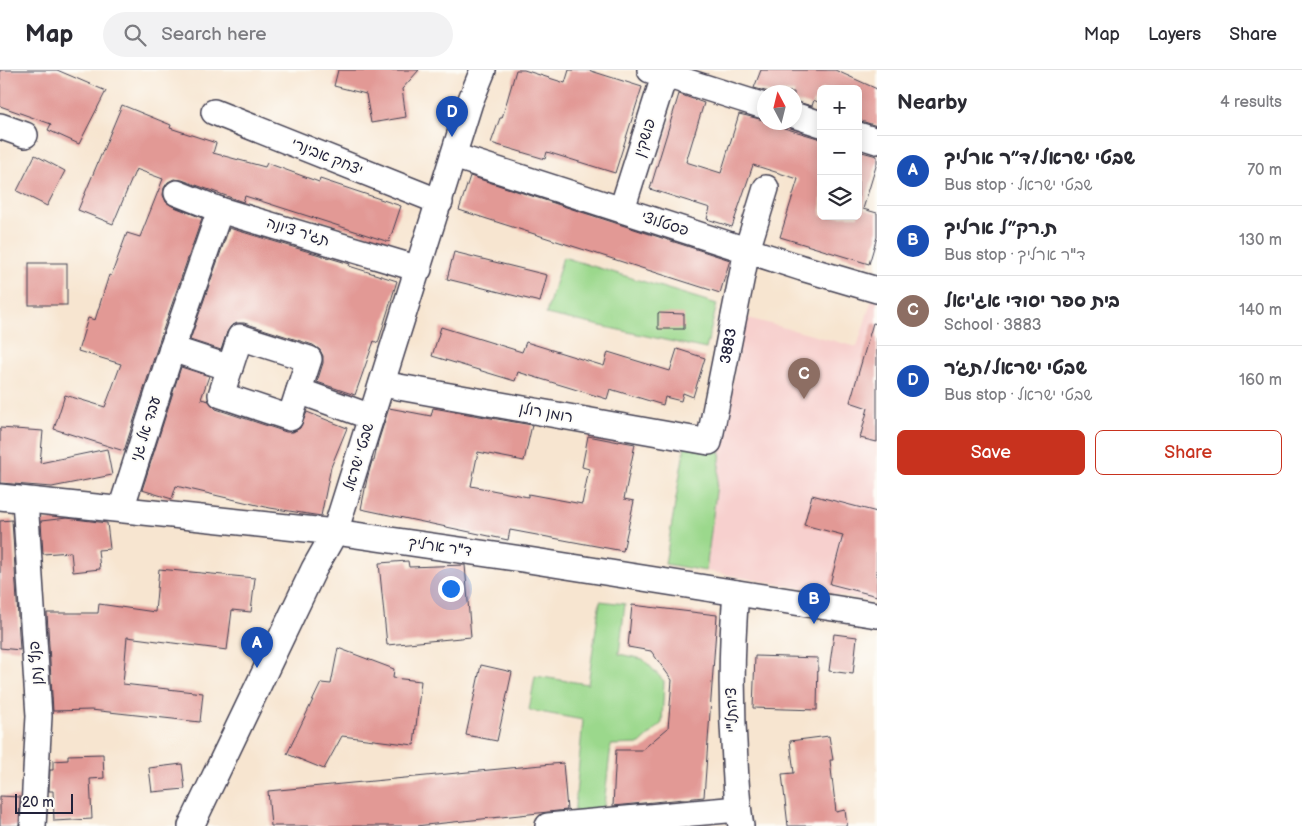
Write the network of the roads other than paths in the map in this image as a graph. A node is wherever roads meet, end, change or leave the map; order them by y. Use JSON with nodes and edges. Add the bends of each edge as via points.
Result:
{"nodes":[{"id":1,"x":478,"y":72,"type":"edge"},
{"id":2,"x":664,"y":72,"type":"edge"},
{"id":3,"x":757,"y":104,"type":"edge"},
{"id":4,"x":214,"y":112,"type":"dead end"},
{"id":5,"x":802,"y":118,"type":"edge"},
{"id":6,"x":817,"y":123,"type":"edge"},
{"id":7,"x":0,"y":126,"type":"edge"},
{"id":8,"x":25,"y":135,"type":"dead end"},
{"id":9,"x":862,"y":136,"type":"edge"},
{"id":10,"x":877,"y":141,"type":"edge"},
{"id":11,"x":454,"y":156,"type":"junction"},
{"id":12,"x":766,"y":188,"type":"dead end"},
{"id":13,"x":177,"y":193,"type":"dead end"},
{"id":14,"x":440,"y":202,"type":"junction"},
{"id":15,"x":622,"y":209,"type":"junction"},
{"id":16,"x":220,"y":210,"type":"junction"},
{"id":17,"x":747,"y":250,"type":"junction"},
{"id":18,"x":419,"y":269,"type":"junction"},
{"id":19,"x":877,"y":290,"type":"edge"},
{"id":20,"x":172,"y":349,"type":"junction"},
{"id":21,"x":230,"y":368,"type":"junction"},
{"id":22,"x":382,"y":384,"type":"junction"},
{"id":23,"x":298,"y":391,"type":"junction"},
{"id":24,"x":371,"y":417,"type":"junction"},
{"id":25,"x":710,"y":442,"type":"joint"},
{"id":26,"x":0,"y":497,"type":"edge"},
{"id":27,"x":25,"y":500,"type":"junction"},
{"id":28,"x":121,"y":510,"type":"junction"},
{"id":29,"x":291,"y":528,"type":"junction"},
{"id":30,"x":335,"y":532,"type":"junction"},
{"id":31,"x":314,"y":569,"type":"junction"},
{"id":32,"x":736,"y":593,"type":"junction"},
{"id":33,"x":877,"y":615,"type":"edge"},
{"id":34,"x":739,"y":817,"type":"edge"},
{"id":35,"x":661,"y":821,"type":"edge"},
{"id":36,"x":33,"y":826,"type":"edge"},
{"id":37,"x":191,"y":826,"type":"edge"},
{"id":38,"x":548,"y":826,"type":"edge"}],
"edges":[{"from":1,"to":11,"type":"street","name":"שבטי ישראל"},
{"from":2,"to":3,"type":"street"},
{"from":2,"to":15,"type":"street","name":"פושקין"},
{"from":4,"to":14,"type":"street","name":"יצחק אבינרי"},
{"from":5,"to":6,"type":"street"},
{"from":7,"to":8,"type":"street"},
{"from":9,"to":10,"type":"street"},
{"from":11,"to":14,"type":"street","name":"שבטי ישראל"},
{"from":11,"to":15,"type":"street","name":"פסטלוצי"},
{"from":12,"to":17,"type":"street","name":"3883"},
{"from":13,"to":16,"type":"street","name":"תג'ר ציונה"},
{"from":14,"to":18,"type":"street","name":"שבטי ישראל"},
{"from":15,"to":17,"type":"street","name":"פסטלוצי"},
{"from":16,"to":18,"type":"street","name":"תג'ר ציונה"},
{"from":16,"to":20,"type":"street","name":"עבד אל גני"},
{"from":17,"to":19,"type":"street","name":"פסטלוצי"},
{"from":17,"to":25,"type":"street","name":"3883"},
{"from":18,"to":22,"type":"street","name":"שבטי ישראל"},
{"from":20,"to":21,"type":"street"},
{"from":20,"to":28,"type":"street","name":"עבד אל גני"},
{"from":21,"to":23,"type":"street","via":[[220,395],[290,418]]},
{"from":21,"to":23,"type":"street","via":[[240,337],[309,359]]},
{"from":22,"to":24,"type":"street","name":"שבטי ישראל"},
{"from":22,"to":25,"type":"street","name":"רומן רולן"},
{"from":23,"to":24,"type":"street"},
{"from":24,"to":30,"type":"street","name":"שבטי ישראל"},
{"from":26,"to":27,"type":"street","name":"ד\"ר ארליך"},
{"from":27,"to":28,"type":"street","name":"ד\"ר ארליך"},
{"from":27,"to":36,"type":"street","name":"פנץ נתן","via":[[39,716]]},
{"from":28,"to":29,"type":"street","name":"ד\"ר ארליך"},
{"from":29,"to":30,"type":"street","name":"ד\"ר ארליך"},
{"from":29,"to":31,"type":"street","via":[[301,534],[309,546]]},
{"from":30,"to":31,"type":"street","name":"שבטי ישראל"},
{"from":30,"to":32,"type":"street","name":"ד\"ר ארליך"},
{"from":31,"to":37,"type":"street","name":"שבטי ישראל"},
{"from":32,"to":33,"type":"street","name":"ד\"ר ארליך"},
{"from":32,"to":34,"type":"street","name":"ציהתל\"י","via":[[731,666]]},
{"from":34,"to":35,"type":"street"},
{"from":35,"to":38,"type":"street"}]}
